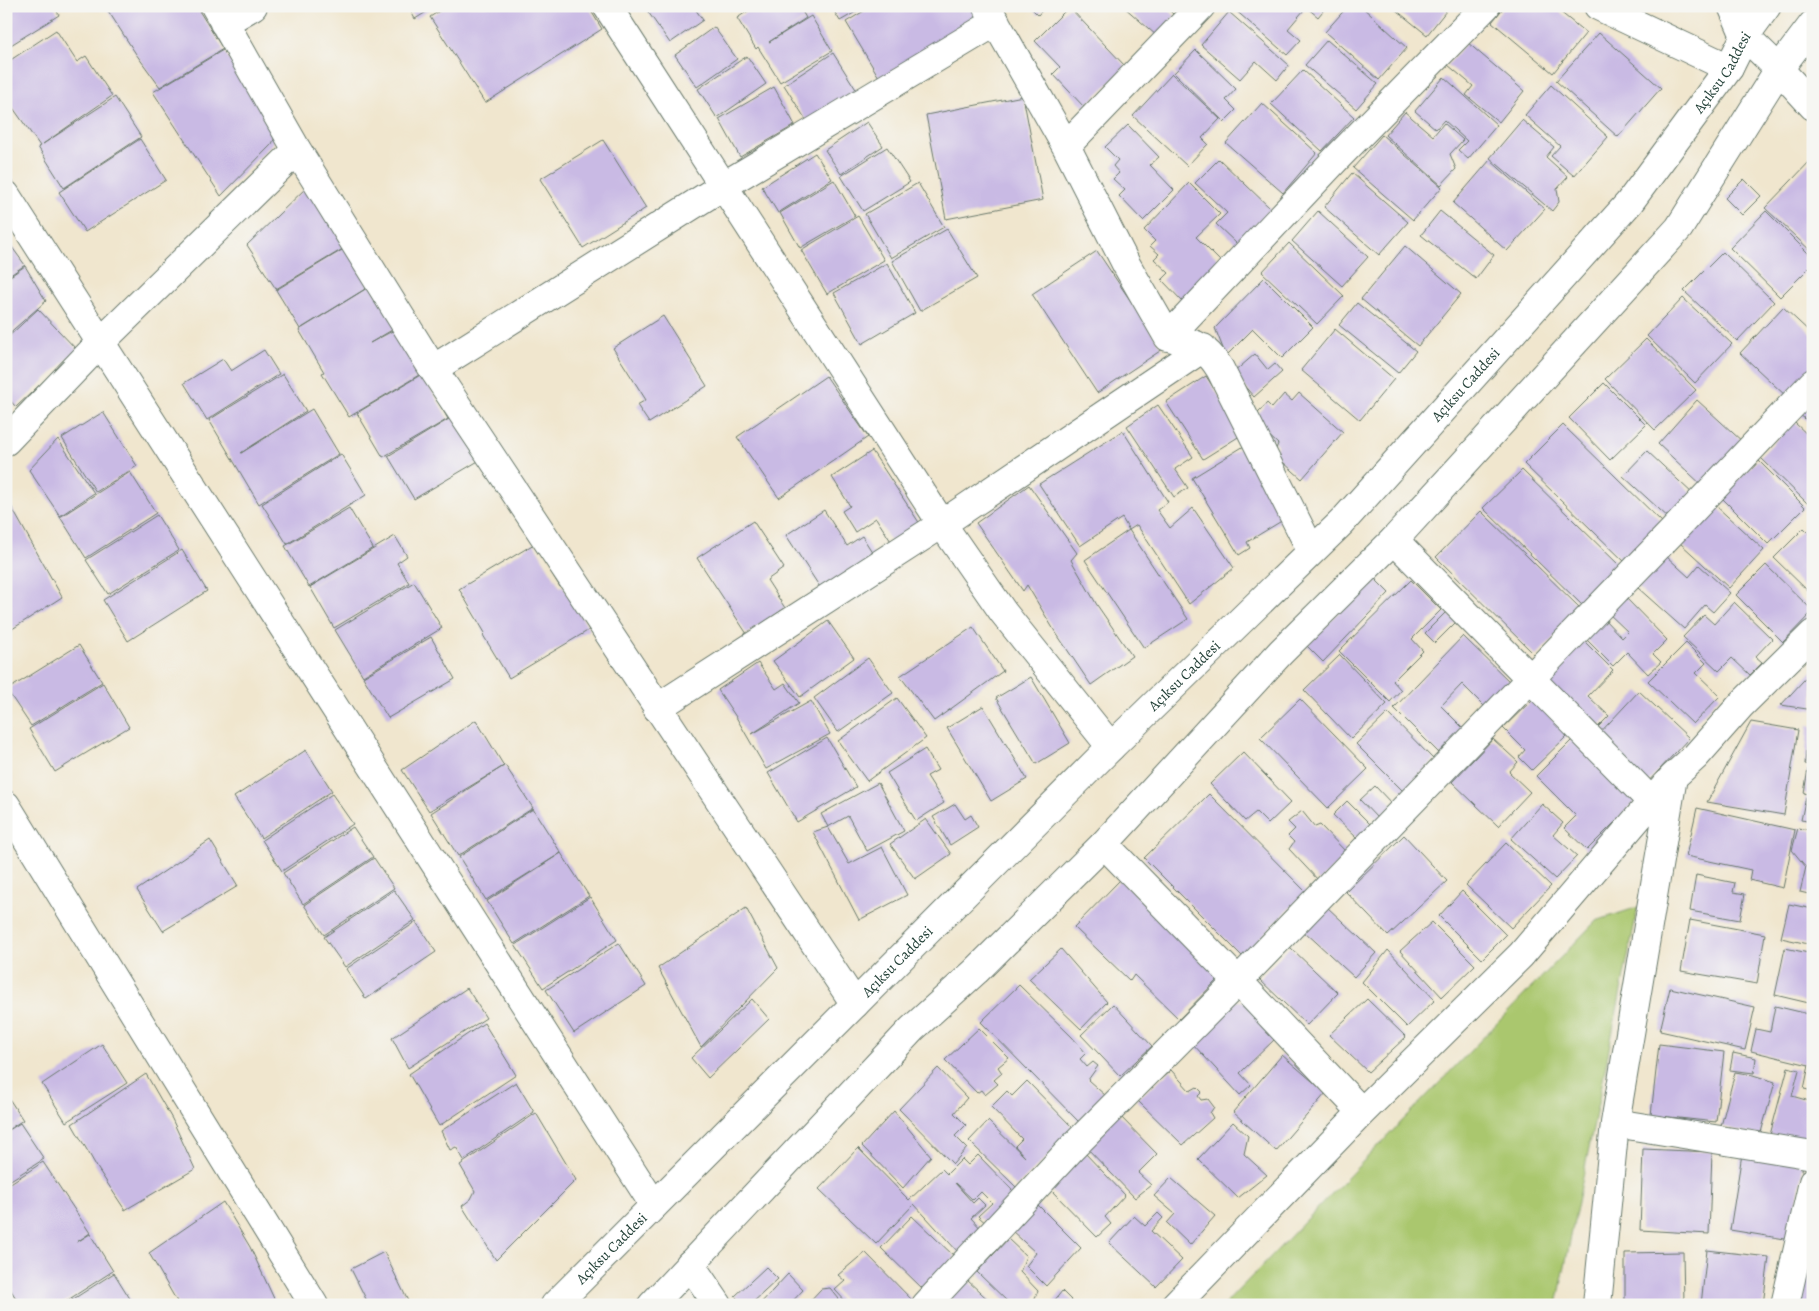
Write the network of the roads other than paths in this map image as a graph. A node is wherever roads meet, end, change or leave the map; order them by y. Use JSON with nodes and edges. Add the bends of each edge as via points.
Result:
{"nodes":[{"id":1,"x":253,"y":6,"type":"edge"},
{"id":2,"x":607,"y":6,"type":"edge"},
{"id":3,"x":1201,"y":6,"type":"edge"},
{"id":4,"x":1486,"y":6,"type":"edge"},
{"id":5,"x":1598,"y":6,"type":"edge"},
{"id":6,"x":1732,"y":6,"type":"edge"},
{"id":7,"x":1767,"y":6,"type":"edge"},
{"id":8,"x":991,"y":14,"type":"edge"},
{"id":9,"x":220,"y":15,"type":"edge"},
{"id":10,"x":1813,"y":24,"type":"edge"},
{"id":11,"x":1744,"y":36,"type":"junction"},
{"id":12,"x":1728,"y":68,"type":"junction"},
{"id":13,"x":1779,"y":69,"type":"junction"},
{"id":14,"x":1813,"y":106,"type":"edge"},
{"id":15,"x":1066,"y":146,"type":"junction"},
{"id":16,"x":297,"y":150,"type":"junction"},
{"id":17,"x":723,"y":186,"type":"junction"},
{"id":18,"x":6,"y":195,"type":"edge"},
{"id":19,"x":1168,"y":337,"type":"junction"},
{"id":20,"x":100,"y":343,"type":"junction"},
{"id":21,"x":1203,"y":348,"type":"junction"},
{"id":22,"x":433,"y":369,"type":"junction"},
{"id":23,"x":1813,"y":383,"type":"edge"},
{"id":24,"x":6,"y":441,"type":"edge"},
{"id":25,"x":942,"y":524,"type":"junction"},
{"id":26,"x":1394,"y":540,"type":"junction"},
{"id":27,"x":1311,"y":550,"type":"junction"},
{"id":28,"x":1813,"y":634,"type":"edge"},
{"id":29,"x":1530,"y":678,"type":"junction"},
{"id":30,"x":657,"y":708,"type":"junction"},
{"id":31,"x":1111,"y":747,"type":"junction"},
{"id":32,"x":1673,"y":777,"type":"junction"},
{"id":33,"x":1652,"y":802,"type":"junction"},
{"id":34,"x":6,"y":805,"type":"edge"},
{"id":35,"x":1104,"y":844,"type":"junction"},
{"id":36,"x":1238,"y":981,"type":"junction"},
{"id":37,"x":855,"y":1004,"type":"junction"},
{"id":38,"x":1362,"y":1112,"type":"junction"},
{"id":39,"x":1615,"y":1123,"type":"junction"},
{"id":40,"x":1813,"y":1155,"type":"edge"},
{"id":41,"x":1813,"y":1182,"type":"edge"},
{"id":42,"x":654,"y":1205,"type":"junction"},
{"id":43,"x":690,"y":1264,"type":"junction"},
{"id":44,"x":314,"y":1305,"type":"edge"},
{"id":45,"x":556,"y":1305,"type":"edge"},
{"id":46,"x":652,"y":1305,"type":"edge"},
{"id":47,"x":718,"y":1305,"type":"edge"},
{"id":48,"x":926,"y":1305,"type":"edge"},
{"id":49,"x":1175,"y":1305,"type":"edge"},
{"id":50,"x":1597,"y":1305,"type":"edge"},
{"id":51,"x":1784,"y":1305,"type":"edge"}],
"edges":[{"from":1,"to":9,"type":"street"},
{"from":2,"to":17,"type":"street"},
{"from":3,"to":15,"type":"street"},
{"from":4,"to":19,"type":"street"},
{"from":5,"to":12,"type":"street"},
{"from":6,"to":11,"type":"street"},
{"from":7,"to":11,"type":"street","name":"Açıksu Caddesi"},
{"from":8,"to":15,"type":"street"},
{"from":8,"to":17,"type":"street"},
{"from":9,"to":16,"type":"street"},
{"from":10,"to":13,"type":"street"},
{"from":11,"to":12,"type":"street","name":"Açıksu Caddesi"},
{"from":11,"to":13,"type":"street"},
{"from":12,"to":27,"type":"street","name":"Açıksu Caddesi","via":[[1629,203],[1342,522]]},
{"from":13,"to":14,"type":"street"},
{"from":13,"to":26,"type":"street","via":[[1680,228]]},
{"from":15,"to":19,"type":"street","via":[[1126,264]]},
{"from":16,"to":20,"type":"street"},
{"from":16,"to":22,"type":"street"},
{"from":17,"to":22,"type":"street"},
{"from":17,"to":25,"type":"street"},
{"from":18,"to":20,"type":"street"},
{"from":19,"to":21,"type":"street"},
{"from":20,"to":24,"type":"street"},
{"from":20,"to":42,"type":"street"},
{"from":21,"to":25,"type":"street"},
{"from":21,"to":27,"type":"street","via":[[1220,369]]},
{"from":22,"to":30,"type":"street"},
{"from":23,"to":29,"type":"street"},
{"from":25,"to":30,"type":"street"},
{"from":25,"to":31,"type":"street","via":[[1003,612]]},
{"from":26,"to":29,"type":"street"},
{"from":26,"to":35,"type":"street","via":[[1280,652]]},
{"from":27,"to":31,"type":"street","name":"Açıksu Caddesi"},
{"from":28,"to":32,"type":"street"},
{"from":29,"to":33,"type":"street"},
{"from":29,"to":36,"type":"street"},
{"from":30,"to":37,"type":"street"},
{"from":31,"to":37,"type":"street","name":"Açıksu Caddesi"},
{"from":32,"to":33,"type":"street"},
{"from":32,"to":39,"type":"street"},
{"from":33,"to":38,"type":"street","via":[[1521,956]]},
{"from":34,"to":44,"type":"street"},
{"from":35,"to":36,"type":"street"},
{"from":35,"to":43,"type":"street","via":[[976,971],[912,1029]]},
{"from":36,"to":38,"type":"street"},
{"from":36,"to":48,"type":"street","via":[[1071,1149]]},
{"from":37,"to":42,"type":"street","name":"Açıksu Caddesi"},
{"from":38,"to":49,"type":"street"},
{"from":39,"to":40,"type":"street"},
{"from":39,"to":50,"type":"street"},
{"from":41,"to":51,"type":"street"},
{"from":42,"to":45,"type":"street","name":"Açıksu Caddesi"},
{"from":43,"to":46,"type":"street"},
{"from":43,"to":47,"type":"street"}]}
